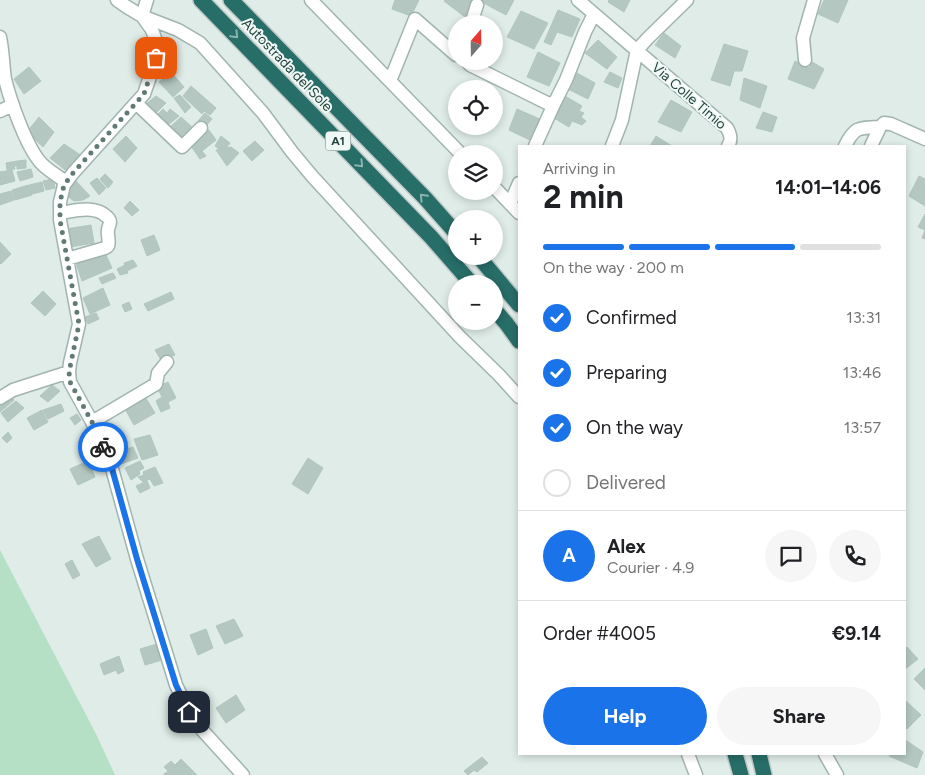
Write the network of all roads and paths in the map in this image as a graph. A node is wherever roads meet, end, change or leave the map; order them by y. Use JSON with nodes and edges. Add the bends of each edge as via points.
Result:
{"nodes":[{"id":1,"x":117,"y":0,"type":"edge"},
{"id":2,"x":147,"y":0,"type":"edge"},
{"id":3,"x":201,"y":0,"type":"edge"},
{"id":4,"x":231,"y":0,"type":"edge"},
{"id":5,"x":311,"y":0,"type":"edge"},
{"id":6,"x":578,"y":0,"type":"edge"},
{"id":7,"x":687,"y":0,"type":"edge"},
{"id":8,"x":814,"y":0,"type":"edge"},
{"id":9,"x":477,"y":5,"type":"dead end"},
{"id":10,"x":594,"y":14,"type":"junction"},
{"id":11,"x":474,"y":15,"type":"edge"},
{"id":12,"x":142,"y":16,"type":"junction"},
{"id":13,"x":0,"y":38,"type":"edge"},
{"id":14,"x":448,"y":48,"type":"edge"},
{"id":15,"x":637,"y":50,"type":"junction"},
{"id":16,"x":806,"y":60,"type":"dead end"},
{"id":17,"x":482,"y":70,"type":"edge"},
{"id":18,"x":390,"y":81,"type":"junction"},
{"id":19,"x":136,"y":103,"type":"junction"},
{"id":20,"x":554,"y":104,"type":"junction"},
{"id":21,"x":13,"y":105,"type":"junction"},
{"id":22,"x":0,"y":110,"type":"edge"},
{"id":23,"x":880,"y":127,"type":"junction"},
{"id":24,"x":201,"y":128,"type":"dead end"},
{"id":25,"x":925,"y":139,"type":"edge"},
{"id":26,"x":452,"y":145,"type":"edge"},
{"id":27,"x":535,"y":145,"type":"edge"},
{"id":28,"x":612,"y":145,"type":"edge"},
{"id":29,"x":728,"y":145,"type":"edge"},
{"id":30,"x":846,"y":145,"type":"edge"},
{"id":31,"x":871,"y":145,"type":"edge"},
{"id":32,"x":66,"y":182,"type":"junction"},
{"id":33,"x":518,"y":188,"type":"edge"},
{"id":34,"x":503,"y":196,"type":"edge"},
{"id":35,"x":514,"y":208,"type":"edge"},
{"id":36,"x":60,"y":213,"type":"junction"},
{"id":37,"x":448,"y":224,"type":"edge"},
{"id":38,"x":67,"y":259,"type":"junction"},
{"id":39,"x":486,"y":265,"type":"edge"},
{"id":40,"x":464,"y":275,"type":"edge"},
{"id":41,"x":518,"y":304,"type":"edge"},
{"id":42,"x":503,"y":320,"type":"edge"},
{"id":43,"x":518,"y":340,"type":"edge"},
{"id":44,"x":168,"y":362,"type":"dead end"},
{"id":45,"x":69,"y":372,"type":"junction"},
{"id":46,"x":518,"y":396,"type":"edge"},
{"id":47,"x":0,"y":398,"type":"edge"},
{"id":48,"x":92,"y":422,"type":"junction"},
{"id":49,"x":688,"y":755,"type":"edge"},
{"id":50,"x":735,"y":755,"type":"edge"},
{"id":51,"x":758,"y":755,"type":"edge"},
{"id":52,"x":826,"y":755,"type":"edge"},
{"id":53,"x":243,"y":775,"type":"edge"},
{"id":54,"x":696,"y":775,"type":"edge"},
{"id":55,"x":741,"y":775,"type":"edge"},
{"id":56,"x":764,"y":775,"type":"edge"},
{"id":57,"x":837,"y":775,"type":"edge"}],
"edges":[{"from":1,"to":12,"type":"street"},
{"from":2,"to":12,"type":"street"},
{"from":3,"to":40,"type":"highway","name":"Autostrada del Sole","number":"A1","one_way":true},
{"from":37,"to":4,"type":"highway","name":"Autostrada del Sole","number":"A1","one_way":true},
{"from":5,"to":18,"type":"street"},
{"from":6,"to":10,"type":"street","name":"Via Colle Timio"},
{"from":7,"to":15,"type":"street"},
{"from":8,"to":16,"type":"street","via":[[803,38]]},
{"from":9,"to":11,"type":"street"},
{"from":10,"to":15,"type":"street","name":"Via Colle Timio"},
{"from":10,"to":20,"type":"street"},
{"from":12,"to":19,"type":"street","via":[[152,30],[158,49],[144,94]]},
{"from":12,"to":46,"type":"street","via":[[178,30],[200,43],[263,113],[318,183]]},
{"from":13,"to":21,"type":"street","via":[[5,78]]},
{"from":14,"to":18,"type":"street","via":[[416,19]]},
{"from":15,"to":28,"type":"street","name":"Via Colle Timio","via":[[622,120]]},
{"from":15,"to":29,"type":"street","name":"Via Colle Timio","via":[[727,128]]},
{"from":17,"to":20,"type":"street"},
{"from":18,"to":26,"type":"street"},
{"from":19,"to":24,"type":"street","via":[[182,147]]},
{"from":19,"to":32,"type":"street"},
{"from":20,"to":27,"type":"street"},
{"from":21,"to":22,"type":"street"},
{"from":21,"to":32,"type":"street","via":[[36,158]]},
{"from":23,"to":25,"type":"street","via":[[884,123],[890,124]]},
{"from":23,"to":30,"type":"street","via":[[853,132]]},
{"from":23,"to":31,"type":"street"},
{"from":32,"to":36,"type":"street"},
{"from":33,"to":35,"type":"street"},
{"from":34,"to":35,"type":"street"},
{"from":36,"to":38,"type":"street"},
{"from":36,"to":38,"type":"street","via":[[96,210],[110,222],[108,246]]},
{"from":38,"to":45,"type":"street","via":[[79,324]]},
{"from":39,"to":41,"type":"highway"},
{"from":42,"to":43,"type":"highway"},
{"from":44,"to":48,"type":"street","via":[[158,373],[156,384]]},
{"from":45,"to":47,"type":"street","via":[[13,390]]},
{"from":45,"to":48,"type":"street","via":[[70,382]]},
{"from":48,"to":53,"type":"street","via":[[111,465],[176,685],[203,731]]},
{"from":49,"to":54,"type":"street"},
{"from":50,"to":55,"type":"highway"},
{"from":51,"to":56,"type":"highway"},
{"from":52,"to":57,"type":"street"}]}
